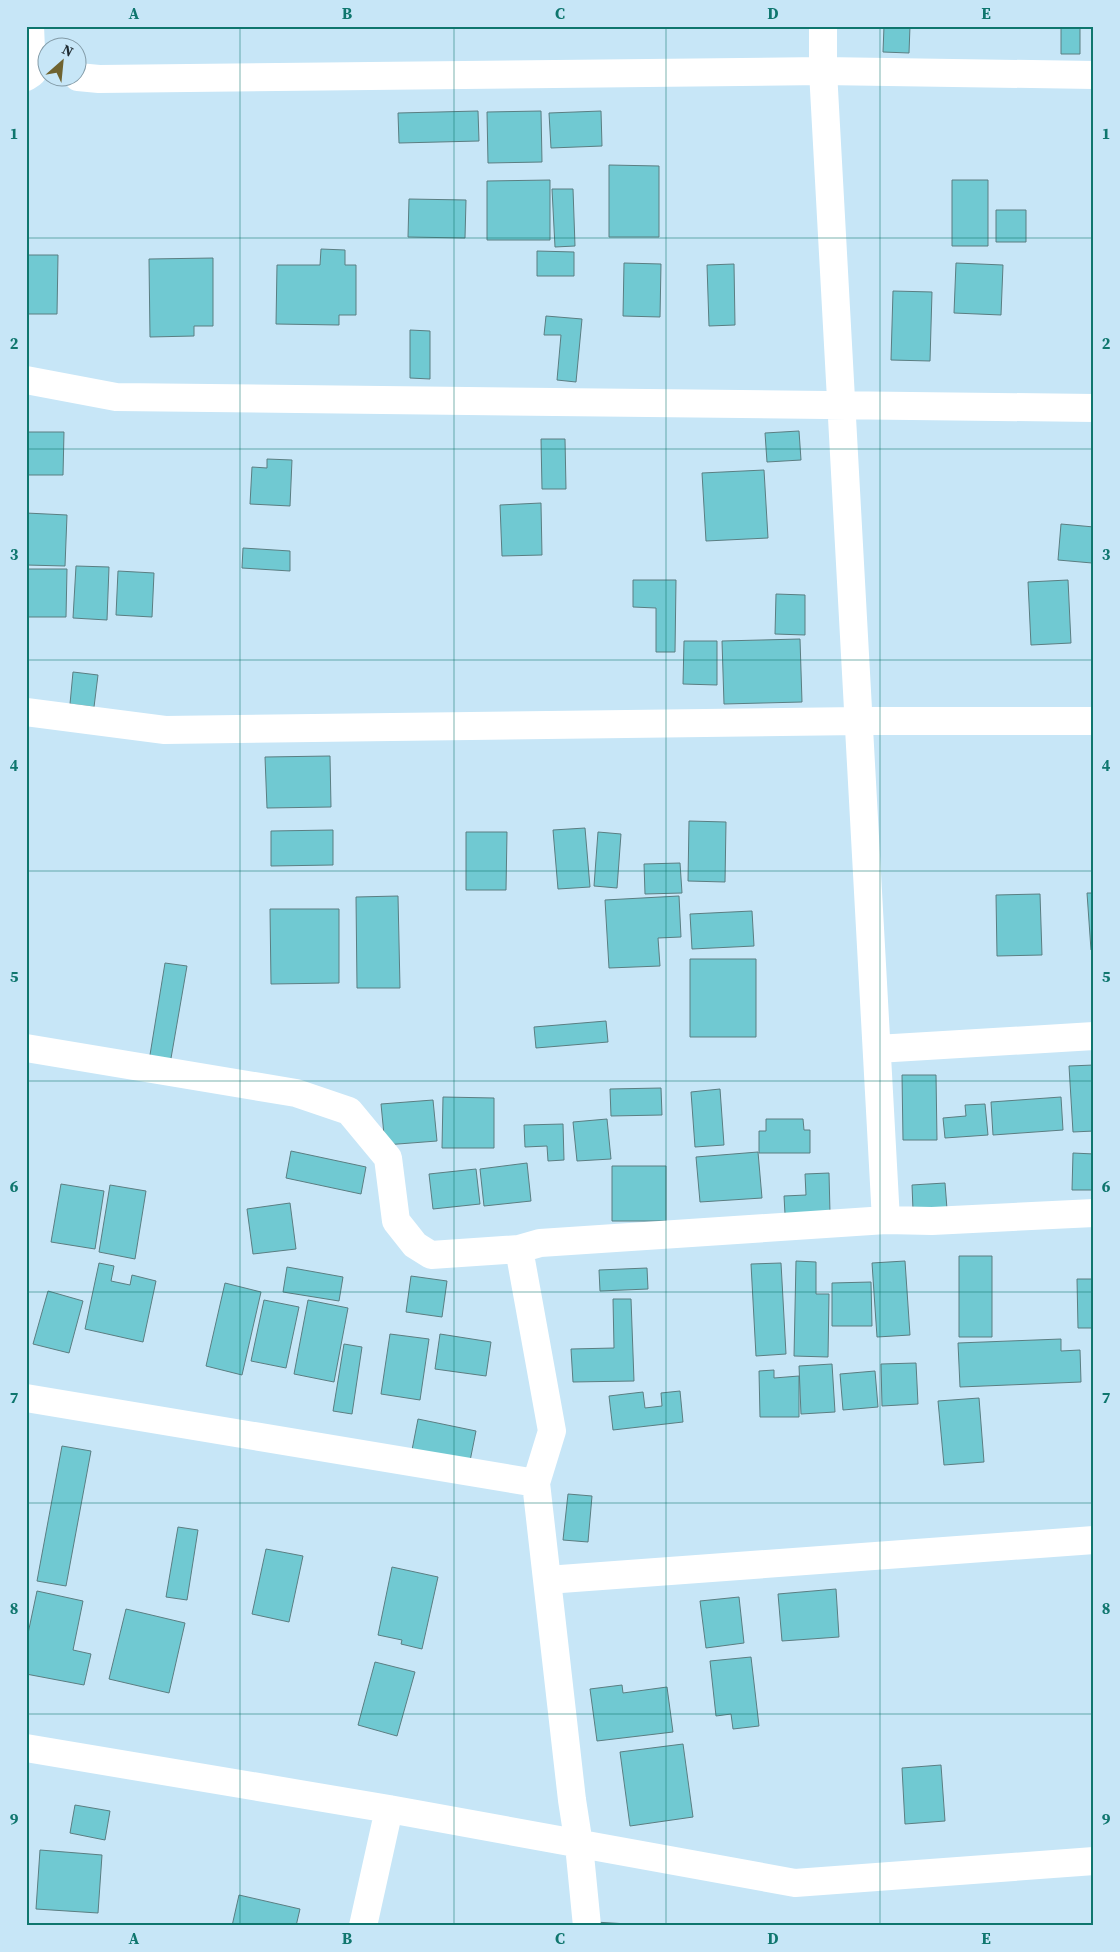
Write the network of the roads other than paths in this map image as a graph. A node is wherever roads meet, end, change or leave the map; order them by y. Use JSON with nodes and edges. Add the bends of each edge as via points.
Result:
{"nodes":[{"id":1,"x":30,"y":26,"type":"edge"},
{"id":2,"x":823,"y":26,"type":"edge"},
{"id":3,"x":823,"y":71,"type":"junction"},
{"id":4,"x":1094,"y":74,"type":"edge"},
{"id":5,"x":35,"y":75,"type":"edge"},
{"id":6,"x":88,"y":78,"type":"edge"},
{"id":7,"x":26,"y":380,"type":"edge"},
{"id":8,"x":842,"y":406,"type":"junction"},
{"id":9,"x":1094,"y":408,"type":"edge"},
{"id":10,"x":26,"y":712,"type":"edge"},
{"id":11,"x":859,"y":721,"type":"junction"},
{"id":12,"x":1094,"y":721,"type":"edge"},
{"id":13,"x":1094,"y":1036,"type":"edge"},
{"id":14,"x":26,"y":1048,"type":"edge"},
{"id":15,"x":877,"y":1049,"type":"junction"},
{"id":16,"x":1094,"y":1213,"type":"edge"},
{"id":17,"x":886,"y":1220,"type":"junction"},
{"id":18,"x":519,"y":1249,"type":"junction"},
{"id":19,"x":26,"y":1398,"type":"edge"},
{"id":20,"x":536,"y":1483,"type":"junction"},
{"id":21,"x":1094,"y":1540,"type":"edge"},
{"id":22,"x":547,"y":1580,"type":"junction"},
{"id":23,"x":26,"y":1748,"type":"edge"},
{"id":24,"x":389,"y":1809,"type":"junction"},
{"id":25,"x":580,"y":1845,"type":"junction"},
{"id":26,"x":1094,"y":1861,"type":"edge"},
{"id":27,"x":363,"y":1926,"type":"edge"},
{"id":28,"x":587,"y":1926,"type":"edge"}],
"edges":[{"from":1,"to":5,"type":"street"},
{"from":2,"to":3,"type":"street"},
{"from":3,"to":4,"type":"street"},
{"from":3,"to":6,"type":"street"},
{"from":3,"to":8,"type":"street"},
{"from":7,"to":8,"type":"street","via":[[116,396]]},
{"from":8,"to":9,"type":"street"},
{"from":8,"to":11,"type":"street"},
{"from":10,"to":11,"type":"street","via":[[165,730]]},
{"from":11,"to":12,"type":"street"},
{"from":11,"to":15,"type":"street"},
{"from":13,"to":15,"type":"street"},
{"from":14,"to":18,"type":"street","via":[[296,1093],[349,1111],[388,1158],[396,1221],[415,1245],[431,1255]]},
{"from":15,"to":17,"type":"street"},
{"from":16,"to":17,"type":"street","via":[[932,1221]]},
{"from":17,"to":18,"type":"street","via":[[540,1243]]},
{"from":18,"to":20,"type":"street","via":[[552,1431]]},
{"from":19,"to":20,"type":"street"},
{"from":20,"to":22,"type":"street"},
{"from":21,"to":22,"type":"street"},
{"from":22,"to":25,"type":"street"},
{"from":23,"to":24,"type":"street"},
{"from":24,"to":25,"type":"street"},
{"from":24,"to":27,"type":"street"},
{"from":25,"to":26,"type":"street","via":[[795,1883]]},
{"from":25,"to":28,"type":"street"}]}
